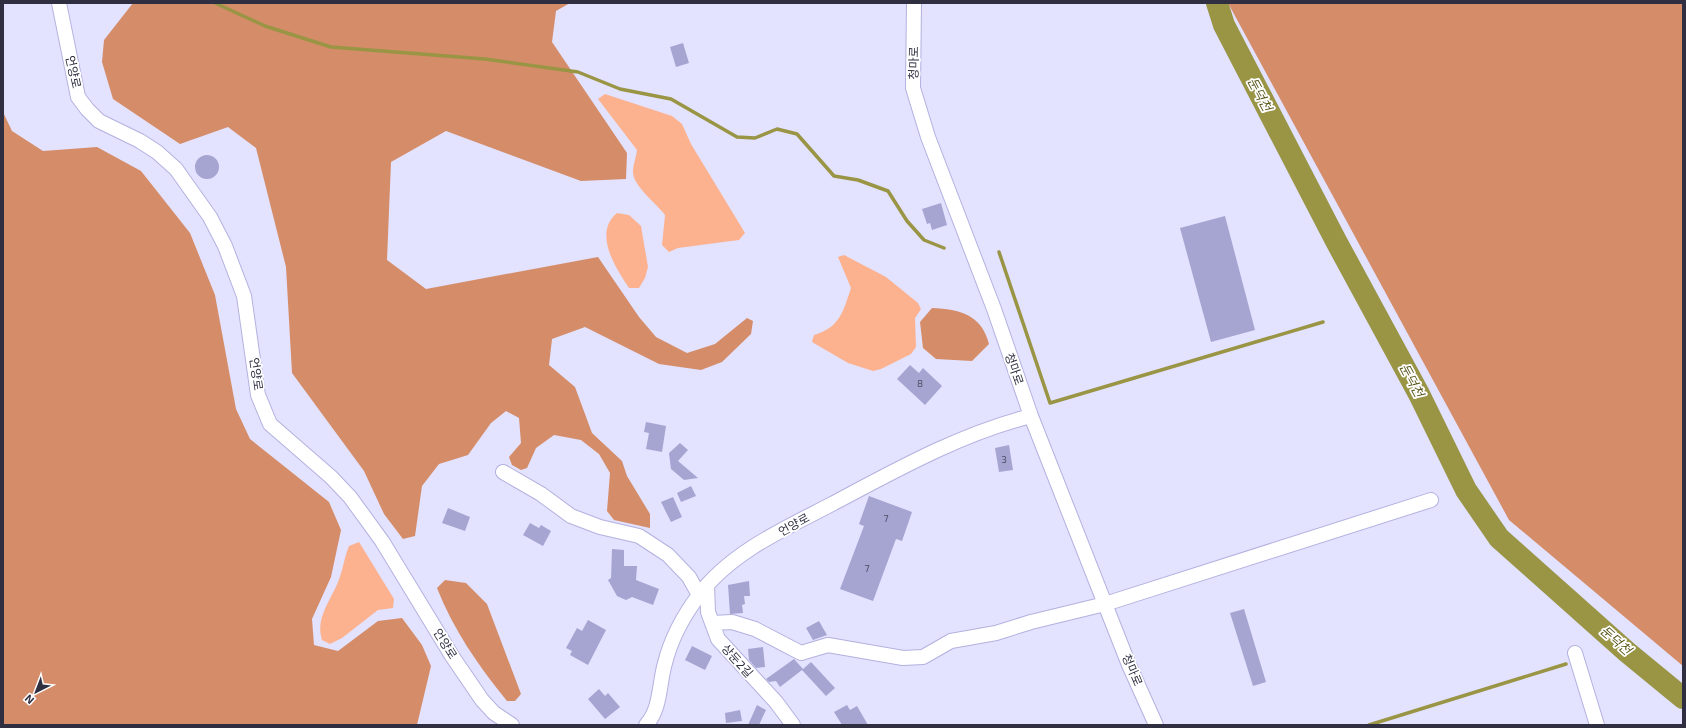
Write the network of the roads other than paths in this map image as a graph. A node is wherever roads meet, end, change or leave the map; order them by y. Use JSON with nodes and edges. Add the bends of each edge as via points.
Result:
{"nodes":[{"id":1,"x":59,"y":3,"type":"edge"},
{"id":2,"x":914,"y":3,"type":"edge"},
{"id":3,"x":1031,"y":416,"type":"junction"},
{"id":4,"x":503,"y":472,"type":"dead end"},
{"id":5,"x":1431,"y":500,"type":"dead end"},
{"id":6,"x":703,"y":590,"type":"junction"},
{"id":7,"x":1105,"y":604,"type":"junction"},
{"id":8,"x":712,"y":623,"type":"junction"},
{"id":9,"x":1575,"y":653,"type":"dead end"},
{"id":10,"x":512,"y":725,"type":"edge"},
{"id":11,"x":646,"y":725,"type":"edge"},
{"id":12,"x":793,"y":725,"type":"edge"},
{"id":13,"x":1156,"y":725,"type":"edge"},
{"id":14,"x":1596,"y":725,"type":"edge"}],
"edges":[{"from":1,"to":10,"type":"street","name":"언양로","via":[[78,97],[99,121],[151,148],[176,169],[210,217],[225,246],[244,296],[258,395],[270,424],[350,497],[382,541],[482,700],[494,713]]},
{"from":2,"to":3,"type":"street","name":"청마로","via":[[913,88],[928,137],[994,309]]},
{"from":3,"to":6,"type":"street","name":"언양로","via":[[1000,424],[951,444],[883,477],[755,546],[716,575]]},
{"from":3,"to":7,"type":"street","name":"청마로"},
{"from":4,"to":6,"type":"street","via":[[541,494],[571,516],[600,527],[639,536],[668,555]]},
{"from":5,"to":7,"type":"street"},
{"from":6,"to":8,"type":"street","name":"상둔2길"},
{"from":6,"to":11,"type":"street","name":"언양로","via":[[684,617],[672,644],[665,662],[653,718]]},
{"from":7,"to":8,"type":"street","via":[[996,633],[951,641],[923,657],[904,658],[828,645],[801,653],[755,629],[732,622]]},
{"from":7,"to":13,"type":"street","name":"청마로"},
{"from":8,"to":12,"type":"street","name":"상둔2길","via":[[718,639],[776,702]]},
{"from":9,"to":14,"type":"street"}]}
